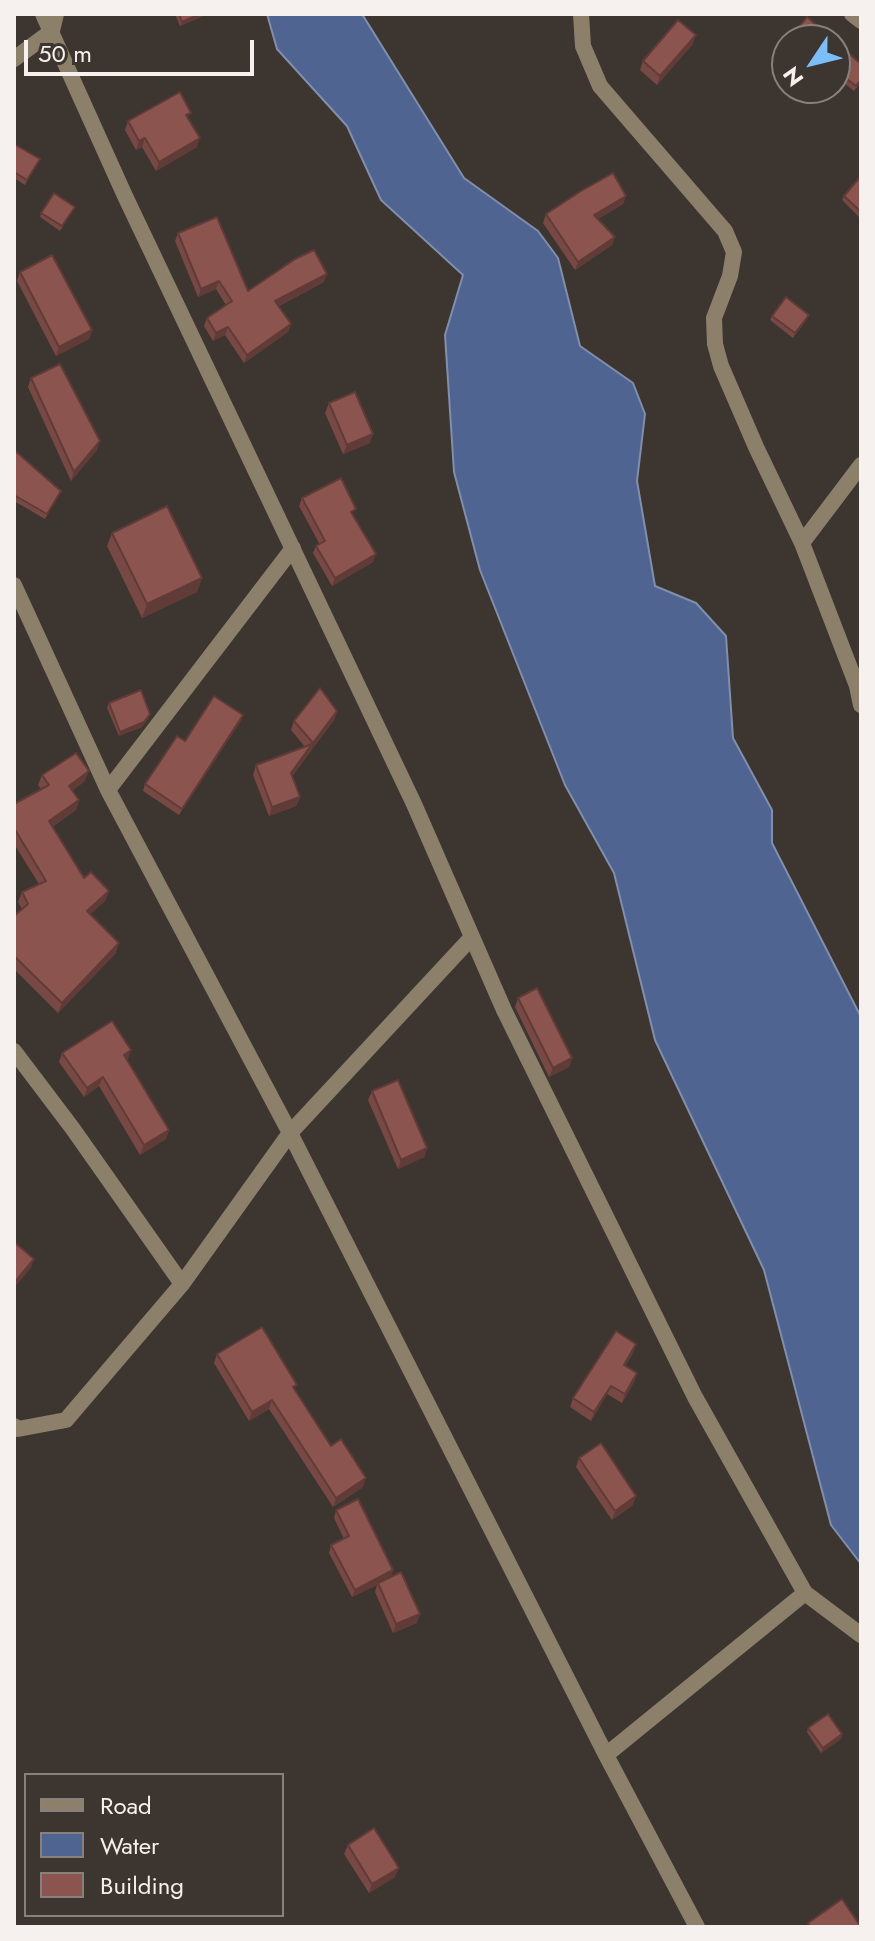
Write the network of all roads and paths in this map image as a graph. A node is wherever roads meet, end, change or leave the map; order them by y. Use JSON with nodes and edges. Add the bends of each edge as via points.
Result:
{"nodes":[{"id":1,"x":43,"y":14,"type":"edge"},
{"id":2,"x":56,"y":14,"type":"edge"},
{"id":3,"x":581,"y":14,"type":"edge"},
{"id":4,"x":852,"y":14,"type":"edge"},
{"id":5,"x":861,"y":21,"type":"edge"},
{"id":6,"x":52,"y":31,"type":"junction"},
{"id":7,"x":14,"y":59,"type":"edge"},
{"id":8,"x":861,"y":465,"type":"edge"},
{"id":9,"x":802,"y":543,"type":"junction"},
{"id":10,"x":293,"y":548,"type":"junction"},
{"id":11,"x":14,"y":585,"type":"edge"},
{"id":12,"x":861,"y":705,"type":"edge"},
{"id":13,"x":108,"y":790,"type":"junction"},
{"id":14,"x":472,"y":937,"type":"junction"},
{"id":15,"x":14,"y":1051,"type":"edge"},
{"id":16,"x":290,"y":1133,"type":"junction"},
{"id":17,"x":182,"y":1284,"type":"junction"},
{"id":18,"x":14,"y":1426,"type":"edge"},
{"id":19,"x":805,"y":1593,"type":"junction"},
{"id":20,"x":861,"y":1635,"type":"edge"},
{"id":21,"x":606,"y":1755,"type":"junction"},
{"id":22,"x":697,"y":1927,"type":"edge"}],
"edges":[{"from":1,"to":6,"type":"street"},
{"from":2,"to":6,"type":"street"},
{"from":3,"to":9,"type":"street","via":[[583,46],[600,86],[725,231],[734,252],[714,318],[715,344]]},
{"from":4,"to":5,"type":"street"},
{"from":6,"to":7,"type":"street"},
{"from":6,"to":10,"type":"street"},
{"from":8,"to":9,"type":"street"},
{"from":9,"to":12,"type":"street"},
{"from":10,"to":13,"type":"street"},
{"from":10,"to":14,"type":"street"},
{"from":11,"to":13,"type":"street"},
{"from":13,"to":16,"type":"street"},
{"from":14,"to":16,"type":"street"},
{"from":14,"to":19,"type":"street","via":[[695,1397]]},
{"from":15,"to":17,"type":"street"},
{"from":16,"to":17,"type":"street"},
{"from":16,"to":21,"type":"street"},
{"from":17,"to":18,"type":"street","via":[[66,1420]]},
{"from":19,"to":20,"type":"street"},
{"from":19,"to":21,"type":"street"},
{"from":21,"to":22,"type":"street"}]}
